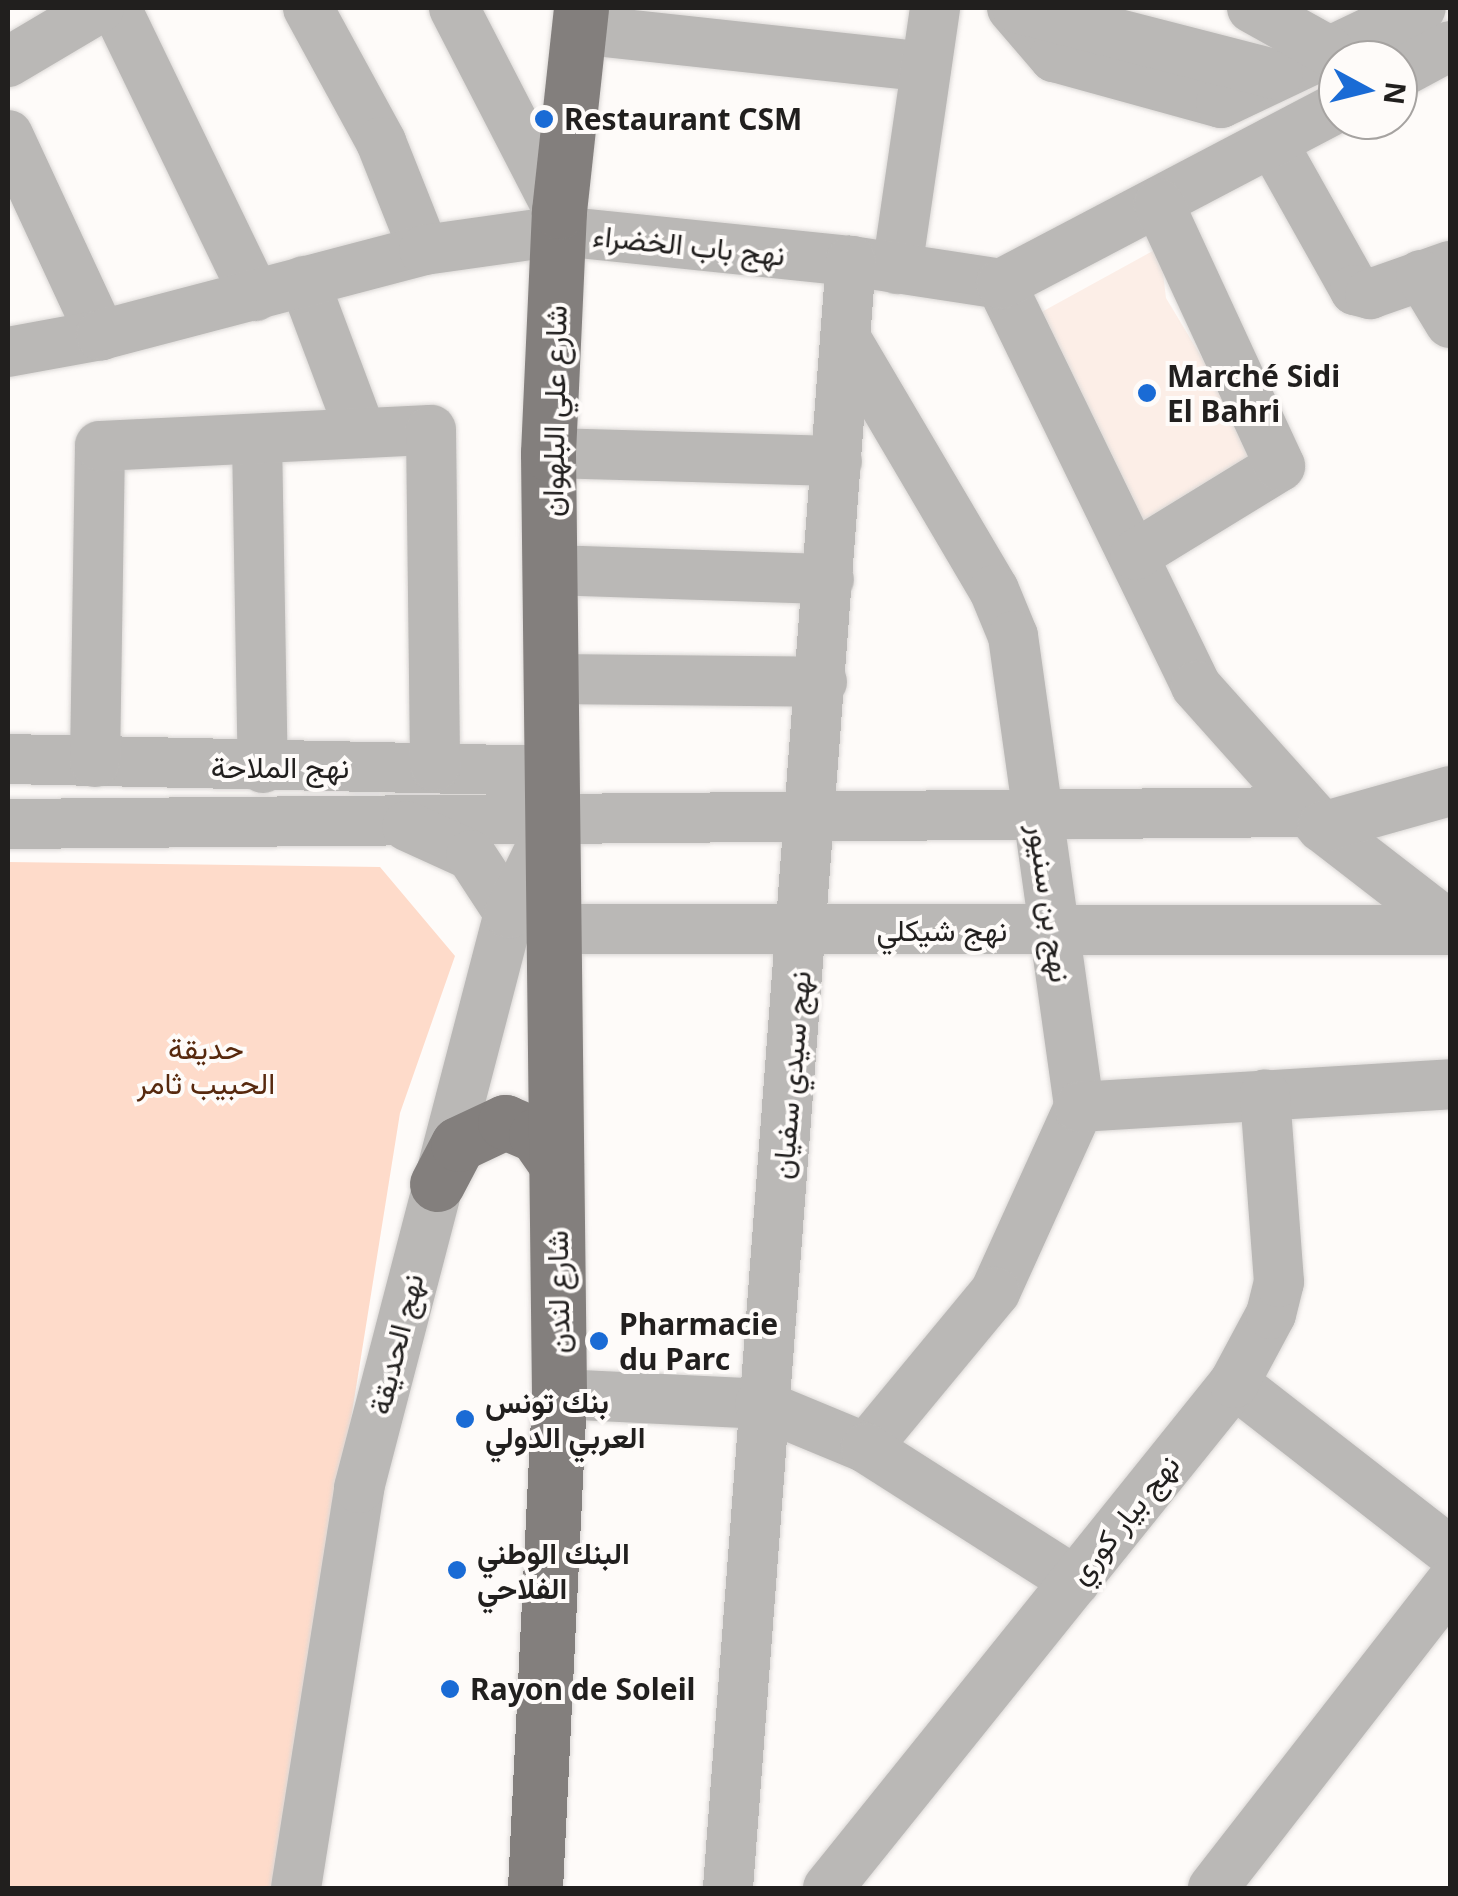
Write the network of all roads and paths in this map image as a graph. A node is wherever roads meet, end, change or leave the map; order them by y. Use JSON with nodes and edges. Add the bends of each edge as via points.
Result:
{"nodes":[{"id":1,"x":308,"y":8,"type":"edge"},
{"id":2,"x":454,"y":8,"type":"edge"},
{"id":3,"x":935,"y":8,"type":"edge"},
{"id":4,"x":1014,"y":8,"type":"edge"},
{"id":5,"x":1252,"y":8,"type":"edge"},
{"id":6,"x":87,"y":12,"type":"edge"},
{"id":7,"x":1385,"y":14,"type":"edge"},
{"id":8,"x":579,"y":18,"type":"edge"},
{"id":9,"x":1346,"y":40,"type":"edge"},
{"id":10,"x":1318,"y":44,"type":"edge"},
{"id":11,"x":1450,"y":46,"type":"edge"},
{"id":12,"x":1318,"y":57,"type":"edge"},
{"id":13,"x":8,"y":62,"type":"edge"},
{"id":14,"x":1418,"y":63,"type":"edge"},
{"id":15,"x":926,"y":67,"type":"junction"},
{"id":16,"x":1318,"y":118,"type":"edge"},
{"id":17,"x":8,"y":135,"type":"edge"},
{"id":18,"x":1272,"y":142,"type":"junction"},
{"id":19,"x":1159,"y":204,"type":"junction"},
{"id":20,"x":559,"y":221,"type":"junction"},
{"id":21,"x":424,"y":250,"type":"junction"},
{"id":22,"x":874,"y":265,"type":"junction"},
{"id":23,"x":1436,"y":271,"type":"edge"},
{"id":24,"x":304,"y":281,"type":"junction"},
{"id":25,"x":1001,"y":284,"type":"junction"},
{"id":26,"x":255,"y":296,"type":"junction"},
{"id":27,"x":1450,"y":322,"type":"edge"},
{"id":28,"x":101,"y":334,"type":"junction"},
{"id":29,"x":846,"y":339,"type":"junction"},
{"id":30,"x":8,"y":352,"type":"edge"},
{"id":31,"x":361,"y":433,"type":"junction"},
{"id":32,"x":257,"y":439,"type":"junction"},
{"id":33,"x":548,"y":454,"type":"junction"},
{"id":34,"x":838,"y":461,"type":"junction"},
{"id":35,"x":1134,"y":555,"type":"junction"},
{"id":36,"x":553,"y":570,"type":"junction"},
{"id":37,"x":829,"y":578,"type":"junction"},
{"id":38,"x":552,"y":679,"type":"junction"},
{"id":39,"x":822,"y":682,"type":"junction"},
{"id":40,"x":8,"y":759,"type":"edge"},
{"id":41,"x":95,"y":762,"type":"junction"},
{"id":42,"x":435,"y":766,"type":"junction"},
{"id":43,"x":262,"y":768,"type":"junction"},
{"id":44,"x":1450,"y":791,"type":"edge"},
{"id":45,"x":554,"y":793,"type":"junction"},
{"id":46,"x":813,"y":812,"type":"junction"},
{"id":47,"x":1038,"y":817,"type":"junction"},
{"id":48,"x":1315,"y":819,"type":"junction"},
{"id":49,"x":397,"y":822,"type":"junction"},
{"id":50,"x":8,"y":824,"type":"edge"},
{"id":51,"x":531,"y":921,"type":"junction"},
{"id":52,"x":1450,"y":928,"type":"edge"},
{"id":53,"x":804,"y":929,"type":"junction"},
{"id":54,"x":1053,"y":931,"type":"junction"},
{"id":55,"x":1450,"y":1084,"type":"edge"},
{"id":56,"x":1265,"y":1095,"type":"junction"},
{"id":57,"x":1079,"y":1106,"type":"junction"},
{"id":58,"x":556,"y":1164,"type":"junction"},
{"id":59,"x":437,"y":1184,"type":"junction"},
{"id":60,"x":1234,"y":1383,"type":"junction"},
{"id":61,"x":558,"y":1394,"type":"junction"},
{"id":62,"x":760,"y":1404,"type":"junction"},
{"id":63,"x":866,"y":1448,"type":"junction"},
{"id":64,"x":1450,"y":1551,"type":"edge"},
{"id":65,"x":1075,"y":1581,"type":"junction"},
{"id":66,"x":1450,"y":1584,"type":"edge"},
{"id":67,"x":298,"y":1887,"type":"edge"},
{"id":68,"x":535,"y":1888,"type":"edge"},
{"id":69,"x":728,"y":1888,"type":"edge"},
{"id":70,"x":828,"y":1888,"type":"edge"},
{"id":71,"x":1213,"y":1888,"type":"edge"}],
"edges":[{"from":1,"to":21,"type":"street","via":[[381,142]]},
{"from":2,"to":20,"type":"street"},
{"from":3,"to":15,"type":"street","name":"نهج سيدي سفيان"},
{"from":4,"to":12,"type":"street","via":[[1278,75]]},
{"from":5,"to":10,"type":"street"},
{"from":6,"to":13,"type":"street"},
{"from":6,"to":26,"type":"street"},
{"from":7,"to":9,"type":"street"},
{"from":8,"to":15,"type":"street"},
{"from":8,"to":20,"type":"main road","name":"شارع علي البلهوان"},
{"from":11,"to":14,"type":"street"},
{"from":15,"to":22,"type":"street","name":"نهج سيدي سفيان"},
{"from":16,"to":18,"type":"street"},
{"from":17,"to":28,"type":"street"},
{"from":18,"to":19,"type":"street"},
{"from":18,"to":23,"type":"street","via":[[1355,290],[1370,294]]},
{"from":19,"to":25,"type":"street"},
{"from":19,"to":35,"type":"street","via":[[1280,466]]},
{"from":20,"to":21,"type":"street","name":"نهج باب الخضراء"},
{"from":20,"to":22,"type":"street","name":"نهج باب الخضراء"},
{"from":20,"to":33,"type":"main road","name":"شارع علي البلهوان"},
{"from":21,"to":24,"type":"street","name":"نهج باب الخضراء"},
{"from":22,"to":25,"type":"street","name":"نهج باب الخضراء"},
{"from":22,"to":29,"type":"street","name":"نهج سيدي سفيان"},
{"from":23,"to":27,"type":"street"},
{"from":24,"to":26,"type":"street","name":"نهج باب الخضراء"},
{"from":24,"to":31,"type":"street"},
{"from":25,"to":35,"type":"street"},
{"from":26,"to":28,"type":"street","name":"نهج باب الخضراء"},
{"from":28,"to":30,"type":"street","name":"نهج باب الخضراء"},
{"from":29,"to":34,"type":"street","name":"نهج سيدي سفيان"},
{"from":29,"to":47,"type":"street","name":"نهج بن سنيور","via":[[1005,612]]},
{"from":31,"to":32,"type":"street"},
{"from":31,"to":42,"type":"street","via":[[430,430]]},
{"from":32,"to":41,"type":"street","via":[[100,446]]},
{"from":32,"to":43,"type":"street"},
{"from":33,"to":34,"type":"street"},
{"from":33,"to":36,"type":"main road","name":"شارع علي البلهوان"},
{"from":34,"to":37,"type":"street","name":"نهج سيدي سفيان"},
{"from":35,"to":48,"type":"street","via":[[1196,686]]},
{"from":36,"to":37,"type":"street"},
{"from":36,"to":38,"type":"main road","name":"شارع علي البلهوان"},
{"from":37,"to":39,"type":"street","name":"نهج سيدي سفيان"},
{"from":38,"to":39,"type":"street"},
{"from":38,"to":45,"type":"main road","name":"شارع علي البلهوان"},
{"from":39,"to":46,"type":"street","name":"نهج سيدي سفيان"},
{"from":40,"to":41,"type":"street","name":"نهج الملاحة"},
{"from":41,"to":43,"type":"street","name":"نهج الملاحة"},
{"from":42,"to":43,"type":"street","name":"نهج الملاحة"},
{"from":42,"to":45,"type":"street","name":"نهج الملاحة"},
{"from":44,"to":48,"type":"street"},
{"from":45,"to":46,"type":"street"},
{"from":45,"to":49,"type":"street"},
{"from":45,"to":51,"type":"main road","name":"شارع لندن"},
{"from":46,"to":47,"type":"street"},
{"from":46,"to":53,"type":"street","name":"نهج سيدي سفيان"},
{"from":47,"to":48,"type":"street"},
{"from":47,"to":54,"type":"street","name":"نهج بن سنيور"},
{"from":48,"to":52,"type":"street"},
{"from":49,"to":50,"type":"street"},
{"from":49,"to":51,"type":"street","via":[[471,855]]},
{"from":51,"to":53,"type":"street","name":"نهج شيكلي"},
{"from":51,"to":58,"type":"main road","name":"شارع لندن"},
{"from":51,"to":59,"type":"street","name":"نهج الحديقة"},
{"from":52,"to":54,"type":"street","name":"نهج شيكلي"},
{"from":53,"to":54,"type":"street","name":"نهج شيكلي"},
{"from":53,"to":62,"type":"street","name":"نهج سيدي سفيان"},
{"from":54,"to":57,"type":"street","name":"نهج بن سنيور"},
{"from":55,"to":56,"type":"street"},
{"from":56,"to":57,"type":"street"},
{"from":56,"to":60,"type":"street","name":"نهج بيار كوري","via":[[1278,1282],[1270,1314]]},
{"from":57,"to":63,"type":"street","via":[[995,1292]]},
{"from":58,"to":59,"type":"main road","via":[[536,1135],[505,1122],[458,1144]]},
{"from":58,"to":61,"type":"main road","name":"شارع لندن"},
{"from":59,"to":67,"type":"street","name":"نهج الحديقة","via":[[359,1488]]},
{"from":60,"to":64,"type":"street"},
{"from":60,"to":65,"type":"street","name":"نهج بيار كوري"},
{"from":61,"to":62,"type":"street"},
{"from":61,"to":68,"type":"main road","name":"شارع لندن"},
{"from":62,"to":63,"type":"street"},
{"from":62,"to":69,"type":"street","name":"نهج سيدي سفيان"},
{"from":63,"to":65,"type":"street"},
{"from":65,"to":70,"type":"street","name":"نهج بيار كوري"},
{"from":66,"to":71,"type":"street"}]}
